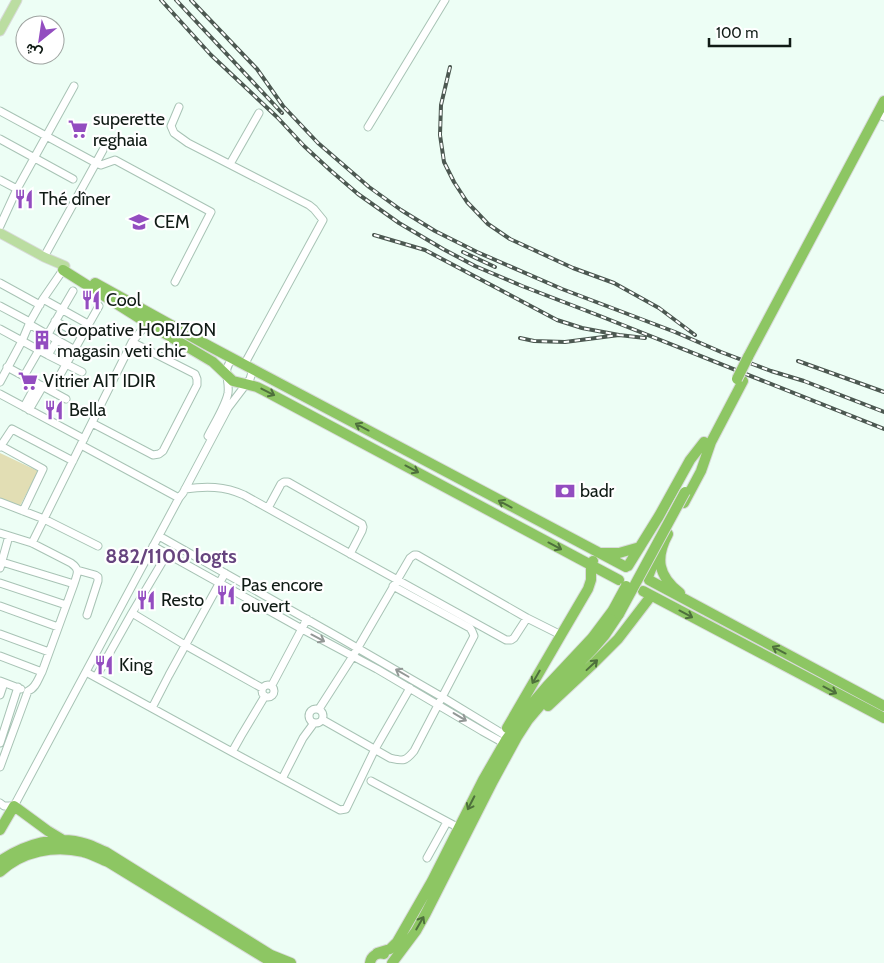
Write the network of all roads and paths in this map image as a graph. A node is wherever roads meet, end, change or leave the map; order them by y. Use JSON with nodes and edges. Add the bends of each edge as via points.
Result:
{"nodes":[{"id":1,"x":17,"y":0,"type":"edge"},
{"id":2,"x":445,"y":0,"type":"edge"},
{"id":3,"x":5,"y":15,"type":"edge"},
{"id":4,"x":1,"y":28,"type":"edge"},
{"id":5,"x":74,"y":86,"type":"dead end"},
{"id":6,"x":884,"y":100,"type":"edge"},
{"id":7,"x":179,"y":107,"type":"dead end"},
{"id":8,"x":0,"y":112,"type":"edge"},
{"id":9,"x":259,"y":113,"type":"dead end"},
{"id":10,"x":883,"y":115,"type":"edge"},
{"id":11,"x":368,"y":127,"type":"dead end"},
{"id":12,"x":46,"y":136,"type":"junction"},
{"id":13,"x":0,"y":139,"type":"edge"},
{"id":14,"x":103,"y":150,"type":"dead end"},
{"id":15,"x":34,"y":158,"type":"junction"},
{"id":16,"x":96,"y":163,"type":"junction"},
{"id":17,"x":230,"y":164,"type":"junction"},
{"id":18,"x":73,"y":179,"type":"dead end"},
{"id":19,"x":0,"y":180,"type":"edge"},
{"id":20,"x":17,"y":189,"type":"junction"},
{"id":21,"x":0,"y":226,"type":"edge"},
{"id":22,"x":0,"y":233,"type":"edge"},
{"id":23,"x":44,"y":257,"type":"junction"},
{"id":24,"x":64,"y":268,"type":"junction"},
{"id":25,"x":175,"y":282,"type":"dead end"},
{"id":26,"x":0,"y":284,"type":"edge"},
{"id":27,"x":73,"y":291,"type":"dead end"},
{"id":28,"x":41,"y":302,"type":"junction"},
{"id":29,"x":0,"y":306,"type":"edge"},
{"id":30,"x":99,"y":306,"type":"dead end"},
{"id":31,"x":62,"y":309,"type":"junction"},
{"id":32,"x":150,"y":319,"type":"junction"},
{"id":33,"x":55,"y":321,"type":"junction"},
{"id":34,"x":29,"y":323,"type":"junction"},
{"id":35,"x":88,"y":324,"type":"junction"},
{"id":36,"x":0,"y":329,"type":"edge"},
{"id":37,"x":48,"y":334,"type":"junction"},
{"id":38,"x":82,"y":336,"type":"junction"},
{"id":39,"x":57,"y":340,"type":"junction"},
{"id":40,"x":22,"y":341,"type":"junction"},
{"id":41,"x":132,"y":342,"type":"junction"},
{"id":42,"x":39,"y":350,"type":"junction"},
{"id":43,"x":75,"y":350,"type":"junction"},
{"id":44,"x":219,"y":352,"type":"junction"},
{"id":45,"x":48,"y":355,"type":"junction"},
{"id":46,"x":751,"y":358,"type":"junction"},
{"id":47,"x":233,"y":359,"type":"junction"},
{"id":48,"x":213,"y":362,"type":"junction"},
{"id":49,"x":67,"y":364,"type":"junction"},
{"id":50,"x":7,"y":367,"type":"junction"},
{"id":51,"x":248,"y":367,"type":"junction"},
{"id":52,"x":82,"y":372,"type":"dead end"},
{"id":53,"x":24,"y":376,"type":"junction"},
{"id":54,"x":227,"y":376,"type":"junction"},
{"id":55,"x":0,"y":382,"type":"edge"},
{"id":56,"x":246,"y":384,"type":"junction"},
{"id":57,"x":40,"y":385,"type":"junction"},
{"id":58,"x":51,"y":391,"type":"junction"},
{"id":59,"x":0,"y":394,"type":"edge"},
{"id":60,"x":66,"y":399,"type":"dead end"},
{"id":61,"x":27,"y":408,"type":"junction"},
{"id":62,"x":92,"y":423,"type":"junction"},
{"id":63,"x":83,"y":442,"type":"junction"},
{"id":64,"x":708,"y":442,"type":"junction"},
{"id":65,"x":0,"y":446,"type":"edge"},
{"id":66,"x":73,"y":461,"type":"junction"},
{"id":67,"x":185,"y":489,"type":"junction"},
{"id":68,"x":179,"y":498,"type":"junction"},
{"id":69,"x":0,"y":502,"type":"edge"},
{"id":70,"x":268,"y":508,"type":"junction"},
{"id":71,"x":22,"y":511,"type":"junction"},
{"id":72,"x":44,"y":519,"type":"junction"},
{"id":73,"x":0,"y":533,"type":"edge"},
{"id":74,"x":8,"y":536,"type":"junction"},
{"id":75,"x":159,"y":536,"type":"junction"},
{"id":76,"x":32,"y":544,"type":"junction"},
{"id":77,"x":662,"y":545,"type":"junction"},
{"id":78,"x":98,"y":546,"type":"dead end"},
{"id":79,"x":153,"y":546,"type":"junction"},
{"id":80,"x":640,"y":547,"type":"junction"},
{"id":81,"x":597,"y":553,"type":"junction"},
{"id":82,"x":167,"y":554,"type":"junction"},
{"id":83,"x":350,"y":554,"type":"junction"},
{"id":84,"x":1,"y":565,"type":"edge"},
{"id":85,"x":591,"y":565,"type":"junction"},
{"id":86,"x":627,"y":566,"type":"junction"},
{"id":87,"x":78,"y":570,"type":"junction"},
{"id":88,"x":225,"y":573,"type":"junction"},
{"id":89,"x":615,"y":578,"type":"junction"},
{"id":90,"x":648,"y":578,"type":"junction"},
{"id":91,"x":0,"y":583,"type":"edge"},
{"id":92,"x":219,"y":583,"type":"junction"},
{"id":93,"x":395,"y":583,"type":"junction"},
{"id":94,"x":74,"y":584,"type":"junction"},
{"id":95,"x":588,"y":589,"type":"junction"},
{"id":96,"x":647,"y":593,"type":"junction"},
{"id":97,"x":674,"y":594,"type":"junction"},
{"id":98,"x":66,"y":605,"type":"junction"},
{"id":99,"x":668,"y":605,"type":"junction"},
{"id":100,"x":0,"y":606,"type":"edge"},
{"id":101,"x":701,"y":608,"type":"junction"},
{"id":102,"x":132,"y":613,"type":"junction"},
{"id":103,"x":87,"y":615,"type":"dead end"},
{"id":104,"x":527,"y":618,"type":"junction"},
{"id":105,"x":307,"y":619,"type":"junction"},
{"id":106,"x":58,"y":627,"type":"junction"},
{"id":107,"x":302,"y":629,"type":"junction"},
{"id":108,"x":0,"y":634,"type":"edge"},
{"id":109,"x":560,"y":635,"type":"junction"},
{"id":110,"x":185,"y":645,"type":"junction"},
{"id":111,"x":357,"y":648,"type":"junction"},
{"id":112,"x":49,"y":652,"type":"junction"},
{"id":113,"x":0,"y":656,"type":"edge"},
{"id":114,"x":352,"y":656,"type":"junction"},
{"id":115,"x":42,"y":672,"type":"junction"},
{"id":116,"x":86,"y":672,"type":"junction"},
{"id":117,"x":96,"y":677,"type":"junction"},
{"id":118,"x":2,"y":682,"type":"edge"},
{"id":119,"x":272,"y":685,"type":"junction"},
{"id":120,"x":18,"y":688,"type":"junction"},
{"id":121,"x":262,"y":688,"type":"junction"},
{"id":122,"x":410,"y":688,"type":"junction"},
{"id":123,"x":28,"y":691,"type":"junction"},
{"id":124,"x":0,"y":695,"type":"edge"},
{"id":125,"x":265,"y":696,"type":"junction"},
{"id":126,"x":442,"y":697,"type":"junction"},
{"id":127,"x":438,"y":705,"type":"junction"},
{"id":128,"x":884,"y":706,"type":"edge"},
{"id":129,"x":152,"y":708,"type":"junction"},
{"id":130,"x":319,"y":709,"type":"junction"},
{"id":131,"x":884,"y":718,"type":"edge"},
{"id":132,"x":322,"y":720,"type":"junction"},
{"id":133,"x":314,"y":723,"type":"junction"},
{"id":134,"x":502,"y":738,"type":"junction"},
{"id":135,"x":0,"y":743,"type":"edge"},
{"id":136,"x":375,"y":749,"type":"junction"},
{"id":137,"x":232,"y":752,"type":"junction"},
{"id":138,"x":0,"y":767,"type":"edge"},
{"id":139,"x":282,"y":779,"type":"junction"},
{"id":140,"x":488,"y":780,"type":"junction"},
{"id":141,"x":371,"y":781,"type":"dead end"},
{"id":142,"x":0,"y":803,"type":"edge"},
{"id":143,"x":14,"y":806,"type":"junction"},
{"id":144,"x":447,"y":822,"type":"junction"},
{"id":145,"x":459,"y":828,"type":"junction"},
{"id":146,"x":0,"y":830,"type":"edge"},
{"id":147,"x":64,"y":840,"type":"junction"},
{"id":148,"x":427,"y":858,"type":"dead end"},
{"id":149,"x":0,"y":861,"type":"edge"},
{"id":150,"x":0,"y":872,"type":"edge"},
{"id":151,"x":371,"y":959,"type":"edge"},
{"id":152,"x":273,"y":963,"type":"edge"},
{"id":153,"x":291,"y":963,"type":"edge"},
{"id":154,"x":390,"y":963,"type":"edge"}],
"edges":[{"from":1,"to":3,"type":"main road"},
{"from":2,"to":11,"type":"street"},
{"from":3,"to":4,"type":"main road"},
{"from":5,"to":12,"type":"street"},
{"from":6,"to":46,"type":"highway"},
{"from":7,"to":17,"type":"street","via":[[172,126],[174,133]]},
{"from":8,"to":12,"type":"street"},
{"from":9,"to":17,"type":"street"},
{"from":10,"to":46,"type":"highway"},
{"from":12,"to":15,"type":"street"},
{"from":12,"to":16,"type":"street"},
{"from":13,"to":15,"type":"street"},
{"from":14,"to":16,"type":"street"},
{"from":15,"to":18,"type":"street"},
{"from":15,"to":20,"type":"street"},
{"from":16,"to":23,"type":"street"},
{"from":16,"to":25,"type":"street","via":[[101,165],[115,160],[211,212]]},
{"from":17,"to":51,"type":"street","via":[[308,205],[323,220]]},
{"from":19,"to":20,"type":"street"},
{"from":20,"to":21,"type":"street"},
{"from":22,"to":23,"type":"main road"},
{"from":23,"to":24,"type":"main road"},
{"from":24,"to":28,"type":"street"},
{"from":24,"to":32,"type":"highway"},
{"from":26,"to":28,"type":"street"},
{"from":27,"to":31,"type":"street"},
{"from":28,"to":31,"type":"street"},
{"from":28,"to":34,"type":"street"},
{"from":29,"to":34,"type":"street"},
{"from":30,"to":35,"type":"street"},
{"from":31,"to":33,"type":"street"},
{"from":31,"to":35,"type":"street"},
{"from":32,"to":41,"type":"street"},
{"from":32,"to":44,"type":"highway"},
{"from":32,"to":48,"type":"highway"},
{"from":33,"to":37,"type":"street"},
{"from":33,"to":38,"type":"street"},
{"from":34,"to":37,"type":"street"},
{"from":34,"to":40,"type":"street"},
{"from":35,"to":38,"type":"street"},
{"from":36,"to":40,"type":"street"},
{"from":37,"to":39,"type":"street"},
{"from":38,"to":43,"type":"street"},
{"from":39,"to":43,"type":"street"},
{"from":39,"to":45,"type":"street"},
{"from":40,"to":42,"type":"street"},
{"from":40,"to":50,"type":"street"},
{"from":41,"to":62,"type":"street"},
{"from":41,"to":62,"type":"street","via":[[195,374],[197,385],[159,454],[153,455]]},
{"from":42,"to":45,"type":"street"},
{"from":42,"to":53,"type":"street"},
{"from":43,"to":49,"type":"street"},
{"from":44,"to":47,"type":"highway"},
{"from":44,"to":48,"type":"highway"},
{"from":45,"to":49,"type":"street"},
{"from":46,"to":64,"type":"highway","bridge":true},
{"from":47,"to":51,"type":"highway"},
{"from":47,"to":54,"type":"street","via":[[227,368]]},
{"from":48,"to":54,"type":"highway"},
{"from":49,"to":52,"type":"street"},
{"from":49,"to":58,"type":"street"},
{"from":50,"to":53,"type":"street"},
{"from":50,"to":55,"type":"street"},
{"from":51,"to":56,"type":"street","via":[[250,379]]},
{"from":81,"to":51,"type":"highway","one_way":true},
{"from":53,"to":57,"type":"street"},
{"from":54,"to":56,"type":"highway"},
{"from":54,"to":68,"type":"street","via":[[227,398]]},
{"from":56,"to":67,"type":"street","via":[[228,408]]},
{"from":56,"to":85,"type":"highway","one_way":true,"via":[[265,390]]},
{"from":57,"to":58,"type":"street"},
{"from":57,"to":61,"type":"street"},
{"from":58,"to":60,"type":"street"},
{"from":59,"to":61,"type":"street"},
{"from":61,"to":63,"type":"street"},
{"from":62,"to":63,"type":"street"},
{"from":63,"to":66,"type":"street"},
{"from":63,"to":68,"type":"street"},
{"from":64,"to":77,"type":"highway","via":[[701,471]]},
{"from":64,"to":80,"type":"highway","via":[[690,460]]},
{"from":64,"to":140,"type":"highway","bridge":true,"via":[[616,612],[522,716],[497,756]]},
{"from":65,"to":66,"type":"street","via":[[12,429]]},
{"from":65,"to":71,"type":"street","via":[[43,469]]},
{"from":66,"to":72,"type":"street"},
{"from":67,"to":68,"type":"street"},
{"from":67,"to":70,"type":"street","via":[[210,486],[228,489]]},
{"from":68,"to":75,"type":"street"},
{"from":69,"to":71,"type":"street"},
{"from":70,"to":83,"type":"street"},
{"from":70,"to":83,"type":"street","via":[[286,482],[362,524]]},
{"from":71,"to":72,"type":"street"},
{"from":72,"to":76,"type":"street"},
{"from":72,"to":78,"type":"street"},
{"from":73,"to":74,"type":"street"},
{"from":74,"to":76,"type":"street"},
{"from":74,"to":84,"type":"street"},
{"from":75,"to":79,"type":"street"},
{"from":75,"to":88,"type":"street"},
{"from":76,"to":87,"type":"street","via":[[72,562]]},
{"from":77,"to":90,"type":"highway"},
{"from":77,"to":101,"type":"highway","via":[[660,561],[665,577],[676,590]]},
{"from":79,"to":82,"type":"street"},
{"from":79,"to":116,"type":"street"},
{"from":80,"to":81,"type":"highway","via":[[612,554]]},
{"from":80,"to":86,"type":"highway"},
{"from":81,"to":85,"type":"highway"},
{"from":81,"to":86,"type":"highway"},
{"from":82,"to":92,"type":"street"},
{"from":82,"to":102,"type":"street"},
{"from":83,"to":93,"type":"street"},
{"from":84,"to":94,"type":"street"},
{"from":85,"to":89,"type":"highway"},
{"from":85,"to":95,"type":"highway"},
{"from":86,"to":89,"type":"highway"},
{"from":86,"to":90,"type":"highway","via":[[639,565]]},
{"from":87,"to":94,"type":"street"},
{"from":87,"to":103,"type":"street","via":[[98,577]]},
{"from":88,"to":92,"type":"street"},
{"from":88,"to":105,"type":"street"},
{"from":89,"to":95,"type":"highway","via":[[598,581]]},
{"from":89,"to":96,"type":"highway","via":[[630,593]]},
{"from":90,"to":96,"type":"highway"},
{"from":90,"to":97,"type":"highway"},
{"from":91,"to":98,"type":"street"},
{"from":92,"to":107,"type":"street"},
{"from":92,"to":110,"type":"street"},
{"from":93,"to":104,"type":"street","via":[[506,640],[514,638]]},
{"from":93,"to":104,"type":"street","via":[[411,556],[417,555]]},
{"from":93,"to":111,"type":"street"},
{"from":93,"to":126,"type":"street","via":[[472,631],[474,636]]},
{"from":94,"to":98,"type":"street"},
{"from":95,"to":109,"type":"highway"},
{"from":96,"to":99,"type":"highway"},
{"from":140,"to":96,"type":"highway","one_way":true,"via":[[538,716],[618,639]]},
{"from":97,"to":99,"type":"highway"},
{"from":97,"to":101,"type":"highway"},
{"from":98,"to":106,"type":"street"},
{"from":99,"to":131,"type":"highway","one_way":true},
{"from":100,"to":106,"type":"street"},
{"from":128,"to":101,"type":"highway","one_way":true},
{"from":102,"to":110,"type":"street"},
{"from":102,"to":117,"type":"street"},
{"from":104,"to":109,"type":"street"},
{"from":105,"to":107,"type":"street"},
{"from":105,"to":111,"type":"street"},
{"from":106,"to":112,"type":"street"},
{"from":107,"to":114,"type":"street","one_way":true},
{"from":107,"to":119,"type":"street"},
{"from":108,"to":112,"type":"street"},
{"from":109,"to":134,"type":"highway","one_way":true},
{"from":110,"to":121,"type":"street"},
{"from":110,"to":129,"type":"street"},
{"from":111,"to":114,"type":"street"},
{"from":126,"to":111,"type":"street","one_way":true},
{"from":112,"to":115,"type":"street"},
{"from":113,"to":115,"type":"street"},
{"from":114,"to":122,"type":"street"},
{"from":114,"to":130,"type":"street"},
{"from":115,"to":123,"type":"street","via":[[36,685]]},
{"from":116,"to":117,"type":"street"},
{"from":116,"to":143,"type":"street"},
{"from":117,"to":129,"type":"street"},
{"from":118,"to":120,"type":"street"},
{"from":118,"to":124,"type":"street"},
{"from":119,"to":121,"type":"street"},
{"from":119,"to":125,"type":"street","via":[[274,693],[270,697]]},
{"from":120,"to":123,"type":"street"},
{"from":120,"to":135,"type":"street"},
{"from":121,"to":125,"type":"street"},
{"from":122,"to":127,"type":"street"},
{"from":122,"to":136,"type":"street"},
{"from":123,"to":138,"type":"street"},
{"from":125,"to":137,"type":"street"},
{"from":126,"to":127,"type":"street"},
{"from":126,"to":134,"type":"street"},
{"from":127,"to":134,"type":"street","one_way":true,"via":[[482,731]]},
{"from":127,"to":136,"type":"street","via":[[408,758],[402,761],[390,758]]},
{"from":129,"to":137,"type":"street"},
{"from":130,"to":132,"type":"street","via":[[324,715]]},
{"from":130,"to":133,"type":"street","via":[[309,714]]},
{"from":132,"to":133,"type":"street"},
{"from":132,"to":136,"type":"street"},
{"from":133,"to":139,"type":"street"},
{"from":134,"to":140,"type":"highway"},
{"from":136,"to":139,"type":"street","via":[[343,810]]},
{"from":137,"to":139,"type":"street"},
{"from":140,"to":145,"type":"highway","one_way":true},
{"from":154,"to":140,"type":"highway","one_way":true,"via":[[412,937],[426,913]]},
{"from":141,"to":144,"type":"street"},
{"from":142,"to":143,"type":"street"},
{"from":143,"to":146,"type":"highway"},
{"from":143,"to":147,"type":"highway"},
{"from":144,"to":145,"type":"street"},
{"from":144,"to":148,"type":"street"},
{"from":145,"to":151,"type":"highway","via":[[397,942]]},
{"from":147,"to":149,"type":"highway","via":[[31,845]]},
{"from":147,"to":153,"type":"highway","via":[[106,852]]},
{"from":150,"to":152,"type":"highway","via":[[23,857],[43,850],[64,848],[86,852],[108,862]]},
{"from":151,"to":154,"type":"highway","via":[[383,954]]}]}
